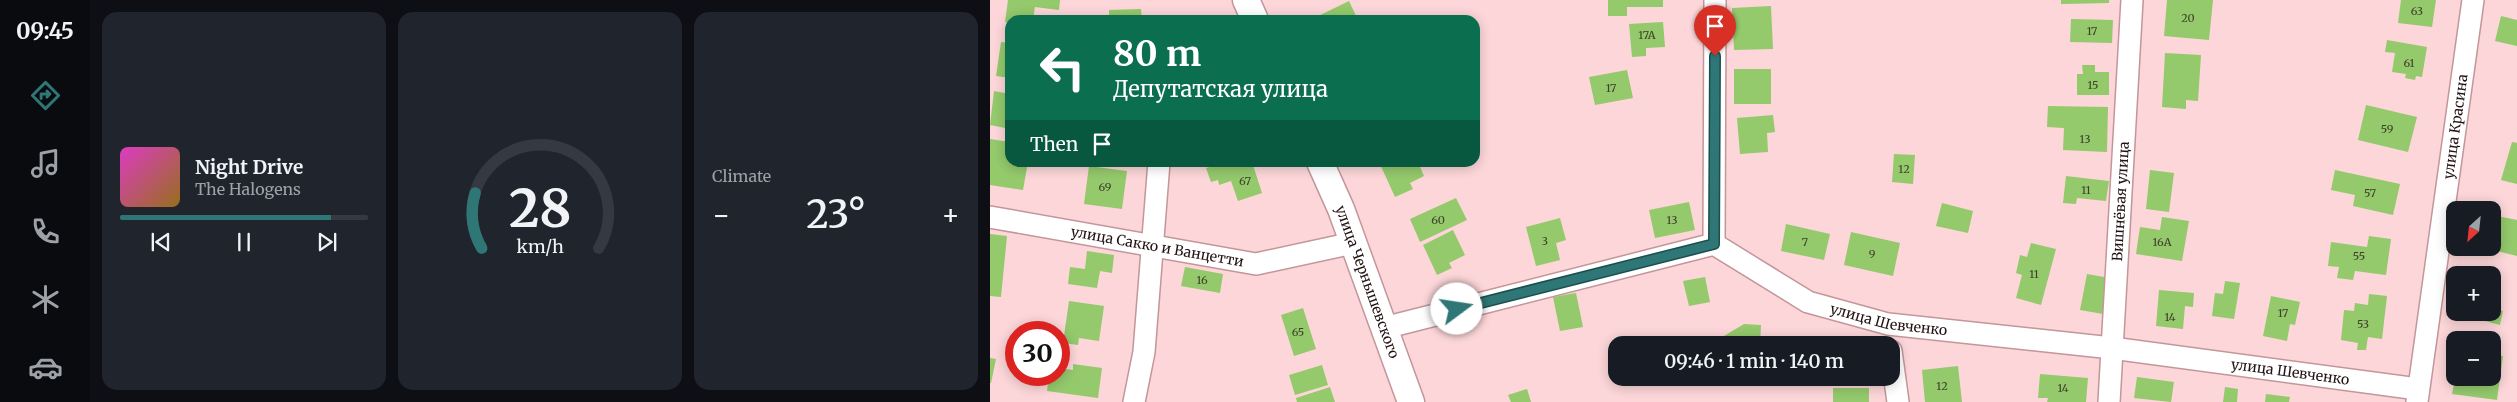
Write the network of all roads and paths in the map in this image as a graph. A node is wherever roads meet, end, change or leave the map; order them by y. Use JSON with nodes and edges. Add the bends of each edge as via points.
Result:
{"nodes":[{"id":1,"x":1246,"y":0,"type":"edge"},
{"id":2,"x":1715,"y":0,"type":"edge"},
{"id":3,"x":2132,"y":0,"type":"edge"},
{"id":4,"x":2473,"y":0,"type":"edge"},
{"id":5,"x":1253,"y":15,"type":"edge"},
{"id":6,"x":1159,"y":167,"type":"edge"},
{"id":7,"x":1322,"y":167,"type":"edge"},
{"id":8,"x":990,"y":217,"type":"edge"},
{"id":9,"x":1353,"y":243,"type":"junction"},
{"id":10,"x":1714,"y":244,"type":"junction"},
{"id":11,"x":1153,"y":246,"type":"junction"},
{"id":12,"x":1888,"y":324,"type":"junction"},
{"id":13,"x":1384,"y":328,"type":"junction"},
{"id":14,"x":1889,"y":336,"type":"edge"},
{"id":15,"x":2112,"y":348,"type":"junction"},
{"id":16,"x":1896,"y":386,"type":"edge"},
{"id":17,"x":2418,"y":396,"type":"edge"},
{"id":18,"x":1134,"y":402,"type":"edge"},
{"id":19,"x":1411,"y":402,"type":"edge"},
{"id":20,"x":1898,"y":402,"type":"edge"},
{"id":21,"x":2109,"y":402,"type":"edge"}],
"edges":[{"from":1,"to":5,"type":"street"},
{"from":2,"to":10,"type":"street"},
{"from":3,"to":15,"type":"street","name":"Вишнёвая улица"},
{"from":4,"to":17,"type":"street","name":"улица Красина"},
{"from":6,"to":11,"type":"street"},
{"from":7,"to":9,"type":"street","name":"улица Чернышевского"},
{"from":8,"to":11,"type":"street","name":"улица Сакко и Ванцетти"},
{"from":9,"to":11,"type":"street","name":"улица Сакко и Ванцетти","via":[[1256,264]]},
{"from":9,"to":13,"type":"street","name":"улица Чернышевского"},
{"from":10,"to":12,"type":"street","name":"улица Шевченко","via":[[1808,302]]},
{"from":10,"to":13,"type":"street"},
{"from":11,"to":18,"type":"street","via":[[1144,352]]},
{"from":12,"to":14,"type":"street"},
{"from":12,"to":15,"type":"street","name":"улица Шевченко"},
{"from":13,"to":19,"type":"street","name":"улица Чернышевского"},
{"from":15,"to":17,"type":"street","name":"улица Шевченко"},
{"from":15,"to":21,"type":"street","name":"Вишнёвая улица"},
{"from":16,"to":20,"type":"street"}]}
